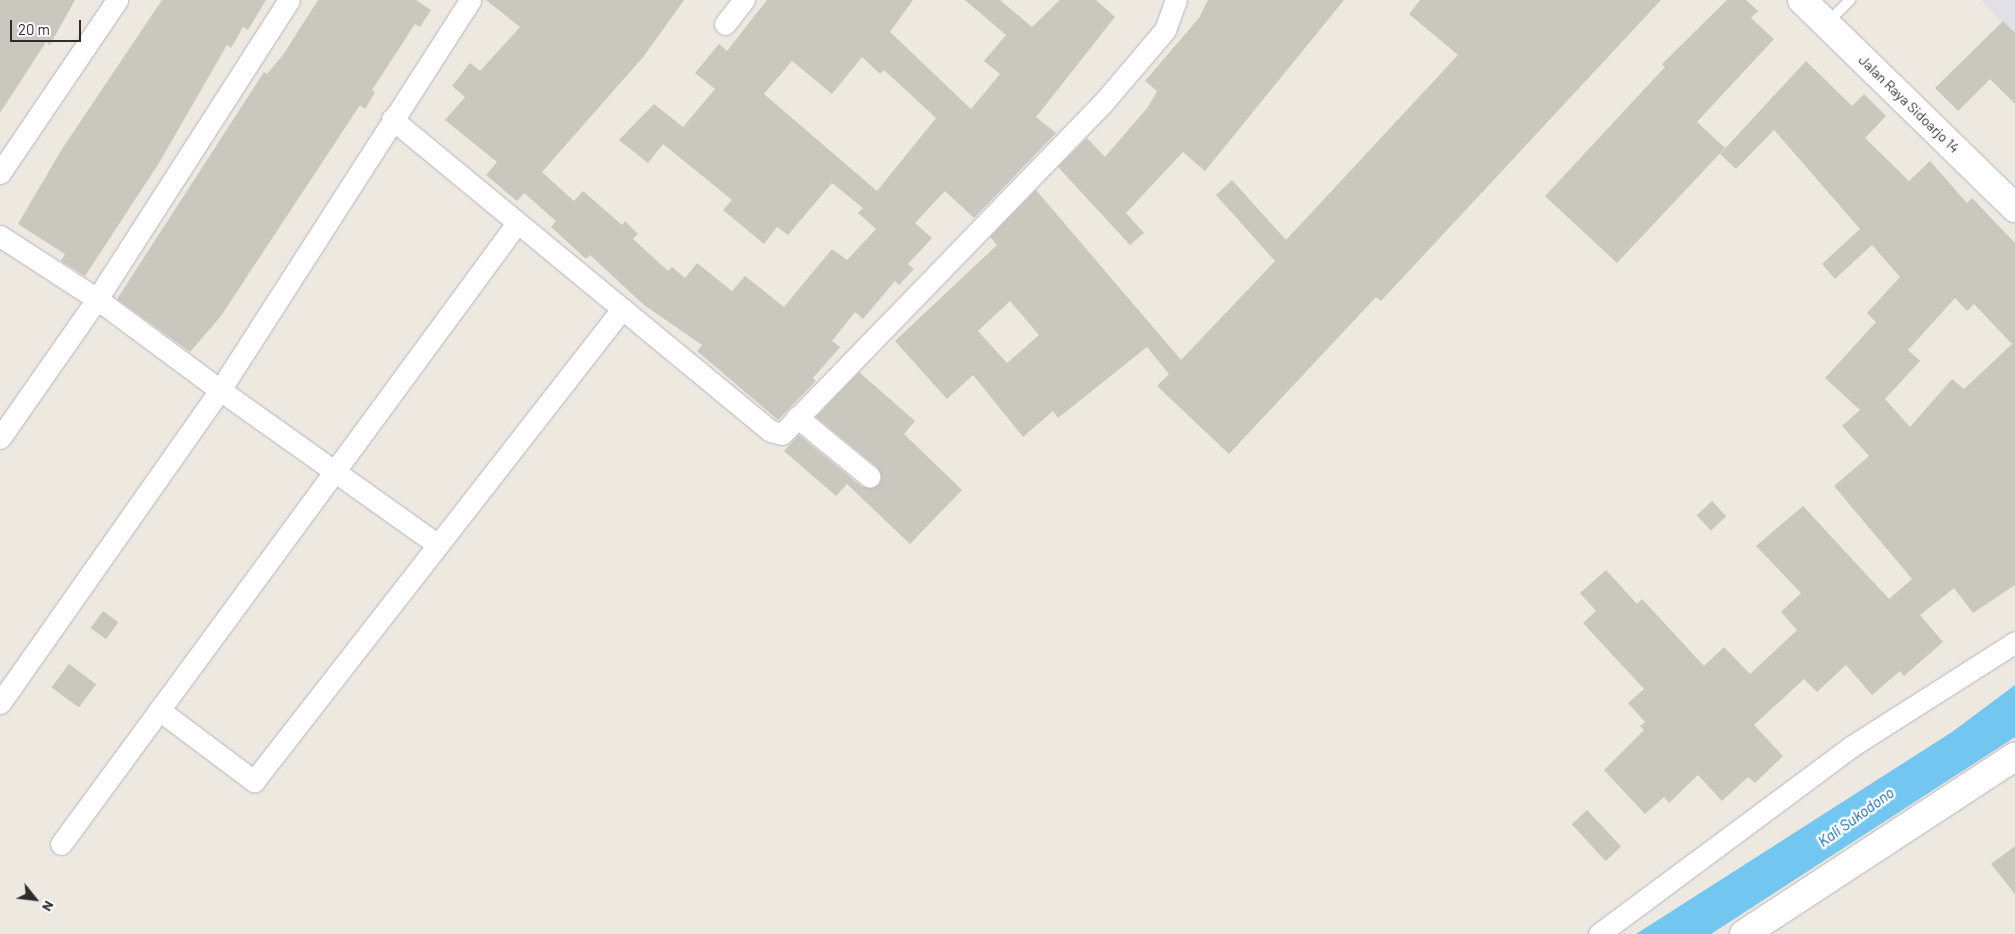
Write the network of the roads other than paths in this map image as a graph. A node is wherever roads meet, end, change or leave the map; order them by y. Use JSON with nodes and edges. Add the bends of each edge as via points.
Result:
{"nodes":[{"id":1,"x":116,"y":0,"type":"edge"},
{"id":2,"x":289,"y":0,"type":"edge"},
{"id":3,"x":470,"y":0,"type":"edge"},
{"id":4,"x":744,"y":0,"type":"edge"},
{"id":5,"x":1176,"y":0,"type":"edge"},
{"id":6,"x":1802,"y":0,"type":"edge"},
{"id":7,"x":1850,"y":0,"type":"edge"},
{"id":8,"x":1826,"y":23,"type":"junction"},
{"id":9,"x":725,"y":24,"type":"dead end"},
{"id":10,"x":392,"y":119,"type":"junction"},
{"id":11,"x":0,"y":173,"type":"edge"},
{"id":12,"x":2015,"y":208,"type":"edge"},
{"id":13,"x":517,"y":223,"type":"junction"},
{"id":14,"x":0,"y":236,"type":"edge"},
{"id":15,"x":97,"y":299,"type":"junction"},
{"id":16,"x":622,"y":309,"type":"junction"},
{"id":17,"x":220,"y":390,"type":"junction"},
{"id":18,"x":797,"y":417,"type":"junction"},
{"id":19,"x":0,"y":438,"type":"edge"},
{"id":20,"x":335,"y":471,"type":"junction"},
{"id":21,"x":870,"y":477,"type":"dead end"},
{"id":22,"x":438,"y":545,"type":"junction"},
{"id":23,"x":2015,"y":642,"type":"edge"},
{"id":24,"x":0,"y":703,"type":"edge"},
{"id":25,"x":159,"y":710,"type":"junction"},
{"id":26,"x":2015,"y":757,"type":"edge"},
{"id":27,"x":61,"y":844,"type":"dead end"},
{"id":28,"x":1599,"y":934,"type":"edge"},
{"id":29,"x":1744,"y":934,"type":"edge"}],
"edges":[{"from":1,"to":11,"type":"street"},
{"from":2,"to":15,"type":"street"},
{"from":3,"to":10,"type":"street"},
{"from":4,"to":9,"type":"street"},
{"from":5,"to":18,"type":"street","via":[[1165,30],[1102,104]]},
{"from":6,"to":8,"type":"main road","name":"Jalan Raya Sidoarjo 14"},
{"from":7,"to":8,"type":"lane"},
{"from":8,"to":12,"type":"main road","name":"Jalan Raya Sidoarjo 14"},
{"from":10,"to":13,"type":"street"},
{"from":10,"to":17,"type":"street"},
{"from":13,"to":16,"type":"street"},
{"from":13,"to":20,"type":"street"},
{"from":14,"to":15,"type":"street"},
{"from":15,"to":17,"type":"street"},
{"from":15,"to":19,"type":"street"},
{"from":16,"to":18,"type":"street","via":[[772,431],[782,434]]},
{"from":16,"to":22,"type":"street"},
{"from":17,"to":20,"type":"street"},
{"from":17,"to":24,"type":"street"},
{"from":18,"to":21,"type":"street"},
{"from":20,"to":22,"type":"street"},
{"from":20,"to":25,"type":"street"},
{"from":22,"to":25,"type":"street","via":[[254,781]]},
{"from":23,"to":28,"type":"street","via":[[1852,746]]},
{"from":25,"to":27,"type":"street"},
{"from":26,"to":29,"type":"main road"}]}
